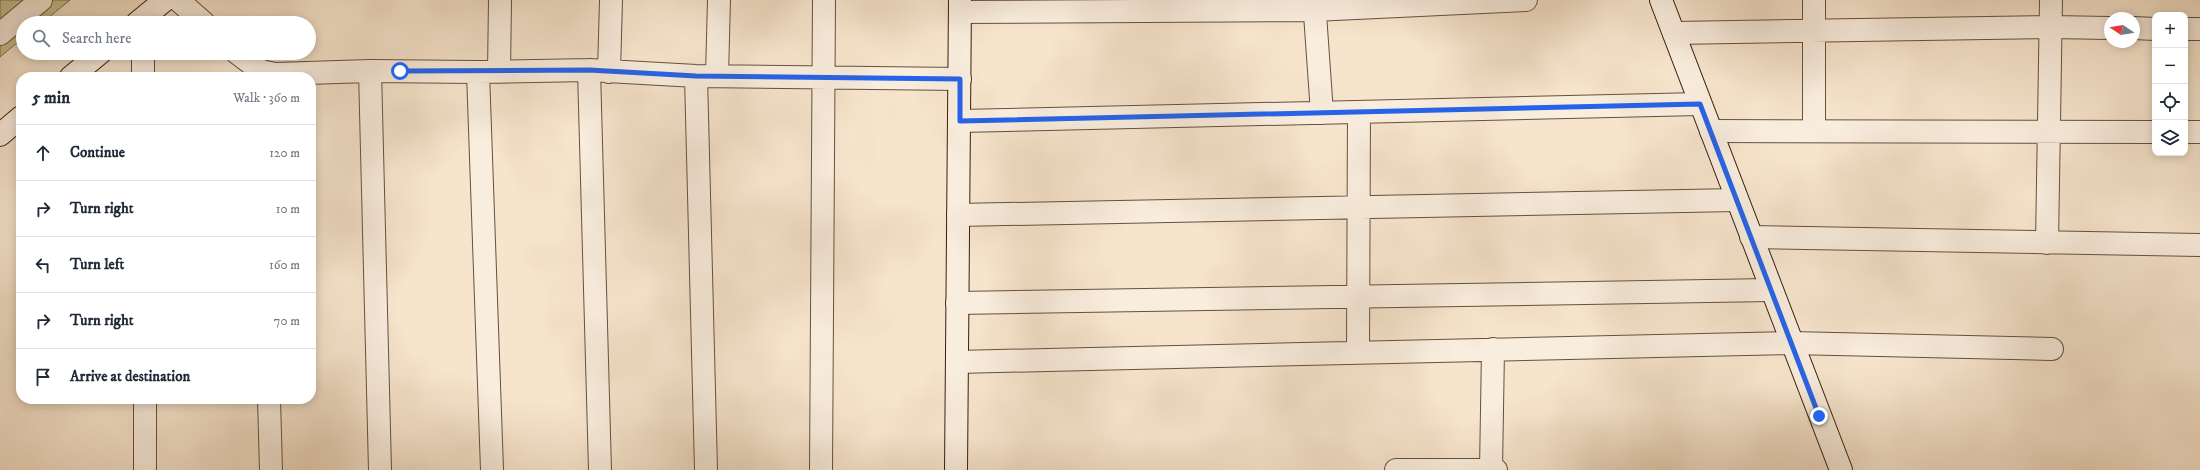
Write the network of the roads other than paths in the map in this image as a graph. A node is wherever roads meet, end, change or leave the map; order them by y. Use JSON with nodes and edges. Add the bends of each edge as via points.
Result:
{"nodes":[{"id":1,"x":41,"y":0,"type":"edge"},
{"id":2,"x":165,"y":0,"type":"edge"},
{"id":3,"x":178,"y":0,"type":"edge"},
{"id":4,"x":500,"y":0,"type":"edge"},
{"id":5,"x":611,"y":0,"type":"edge"},
{"id":6,"x":719,"y":0,"type":"edge"},
{"id":7,"x":824,"y":0,"type":"edge"},
{"id":8,"x":1526,"y":0,"type":"edge"},
{"id":9,"x":1661,"y":0,"type":"edge"},
{"id":10,"x":1814,"y":0,"type":"edge"},
{"id":11,"x":2051,"y":0,"type":"edge"},
{"id":12,"x":1314,"y":5,"type":"edge"},
{"id":13,"x":960,"y":6,"type":"edge"},
{"id":14,"x":22,"y":16,"type":"edge"},
{"id":15,"x":147,"y":16,"type":"edge"},
{"id":16,"x":196,"y":16,"type":"edge"},
{"id":17,"x":16,"y":21,"type":"edge"},
{"id":18,"x":2051,"y":27,"type":"junction"},
{"id":19,"x":2104,"y":28,"type":"edge"},
{"id":20,"x":2140,"y":28,"type":"edge"},
{"id":21,"x":2152,"y":29,"type":"edge"},
{"id":22,"x":2188,"y":29,"type":"edge"},
{"id":23,"x":2200,"y":29,"type":"edge"},
{"id":24,"x":1814,"y":31,"type":"junction"},
{"id":25,"x":1674,"y":33,"type":"junction"},
{"id":26,"x":0,"y":34,"type":"edge"},
{"id":27,"x":92,"y":60,"type":"edge"},
{"id":28,"x":143,"y":60,"type":"edge"},
{"id":29,"x":246,"y":60,"type":"edge"},
{"id":30,"x":370,"y":71,"type":"junction"},
{"id":31,"x":599,"y":71,"type":"junction"},
{"id":32,"x":77,"y":72,"type":"edge"},
{"id":33,"x":144,"y":72,"type":"edge"},
{"id":34,"x":259,"y":72,"type":"edge"},
{"id":35,"x":488,"y":72,"type":"junction"},
{"id":36,"x":316,"y":73,"type":"edge"},
{"id":37,"x":706,"y":76,"type":"junction"},
{"id":38,"x":823,"y":78,"type":"junction"},
{"id":39,"x":960,"y":79,"type":"junction"},
{"id":40,"x":1700,"y":104,"type":"junction"},
{"id":41,"x":1359,"y":112,"type":"junction"},
{"id":42,"x":1322,"y":113,"type":"junction"},
{"id":43,"x":16,"y":121,"type":"edge"},
{"id":44,"x":960,"y":121,"type":"junction"},
{"id":45,"x":2049,"y":130,"type":"junction"},
{"id":46,"x":1711,"y":131,"type":"junction"},
{"id":47,"x":1814,"y":131,"type":"junction"},
{"id":48,"x":2152,"y":132,"type":"edge"},
{"id":49,"x":2188,"y":132,"type":"edge"},
{"id":50,"x":2200,"y":132,"type":"edge"},
{"id":51,"x":0,"y":134,"type":"edge"},
{"id":52,"x":1736,"y":200,"type":"junction"},
{"id":53,"x":1358,"y":207,"type":"junction"},
{"id":54,"x":958,"y":215,"type":"junction"},
{"id":55,"x":1751,"y":237,"type":"junction"},
{"id":56,"x":2047,"y":243,"type":"junction"},
{"id":57,"x":2200,"y":245,"type":"edge"},
{"id":58,"x":1771,"y":290,"type":"junction"},
{"id":59,"x":1358,"y":296,"type":"junction"},
{"id":60,"x":957,"y":303,"type":"junction"},
{"id":61,"x":1791,"y":343,"type":"junction"},
{"id":62,"x":1493,"y":349,"type":"junction"},
{"id":63,"x":2052,"y":349,"type":"dead end"},
{"id":64,"x":1358,"y":352,"type":"junction"},
{"id":65,"x":957,"y":362,"type":"junction"},
{"id":66,"x":145,"y":404,"type":"edge"},
{"id":67,"x":269,"y":404,"type":"edge"},
{"id":68,"x":145,"y":470,"type":"edge"},
{"id":69,"x":271,"y":470,"type":"edge"},
{"id":70,"x":380,"y":470,"type":"edge"},
{"id":71,"x":492,"y":470,"type":"edge"},
{"id":72,"x":600,"y":470,"type":"edge"},
{"id":73,"x":706,"y":470,"type":"edge"},
{"id":74,"x":821,"y":470,"type":"edge"},
{"id":75,"x":956,"y":470,"type":"edge"},
{"id":76,"x":1396,"y":470,"type":"edge"},
{"id":77,"x":1491,"y":470,"type":"edge"},
{"id":78,"x":1496,"y":470,"type":"edge"},
{"id":79,"x":1841,"y":470,"type":"edge"}],
"edges":[{"from":1,"to":14,"type":"street"},
{"from":2,"to":15,"type":"street"},
{"from":3,"to":16,"type":"street"},
{"from":4,"to":35,"type":"street"},
{"from":5,"to":31,"type":"street"},
{"from":6,"to":37,"type":"street"},
{"from":7,"to":38,"type":"street"},
{"from":8,"to":12,"type":"street"},
{"from":9,"to":25,"type":"street"},
{"from":10,"to":24,"type":"street"},
{"from":11,"to":18,"type":"street"},
{"from":12,"to":13,"type":"street"},
{"from":12,"to":42,"type":"street"},
{"from":13,"to":39,"type":"street"},
{"from":17,"to":26,"type":"street"},
{"from":18,"to":19,"type":"street"},
{"from":18,"to":24,"type":"street"},
{"from":18,"to":45,"type":"street"},
{"from":20,"to":21,"type":"street"},
{"from":22,"to":23,"type":"street"},
{"from":24,"to":25,"type":"street"},
{"from":24,"to":47,"type":"street"},
{"from":25,"to":40,"type":"street"},
{"from":27,"to":32,"type":"street"},
{"from":28,"to":33,"type":"street"},
{"from":29,"to":34,"type":"street"},
{"from":30,"to":35,"type":"street"},
{"from":30,"to":36,"type":"street"},
{"from":30,"to":70,"type":"street"},
{"from":31,"to":35,"type":"street"},
{"from":31,"to":37,"type":"street"},
{"from":31,"to":72,"type":"street"},
{"from":35,"to":71,"type":"street"},
{"from":37,"to":38,"type":"street"},
{"from":37,"to":73,"type":"street"},
{"from":38,"to":39,"type":"street"},
{"from":38,"to":74,"type":"street"},
{"from":39,"to":44,"type":"street"},
{"from":40,"to":41,"type":"street"},
{"from":40,"to":46,"type":"street"},
{"from":41,"to":42,"type":"street"},
{"from":41,"to":53,"type":"street"},
{"from":42,"to":44,"type":"street"},
{"from":43,"to":51,"type":"street"},
{"from":44,"to":54,"type":"street"},
{"from":45,"to":47,"type":"street"},
{"from":45,"to":48,"type":"street"},
{"from":45,"to":56,"type":"street"},
{"from":46,"to":47,"type":"street"},
{"from":46,"to":52,"type":"street"},
{"from":49,"to":50,"type":"street"},
{"from":52,"to":53,"type":"street"},
{"from":52,"to":55,"type":"street"},
{"from":53,"to":54,"type":"street"},
{"from":53,"to":59,"type":"street"},
{"from":54,"to":60,"type":"street"},
{"from":55,"to":56,"type":"street"},
{"from":55,"to":58,"type":"street"},
{"from":56,"to":57,"type":"street"},
{"from":58,"to":59,"type":"street"},
{"from":58,"to":61,"type":"street"},
{"from":59,"to":60,"type":"street"},
{"from":59,"to":64,"type":"street"},
{"from":60,"to":65,"type":"street"},
{"from":61,"to":62,"type":"street"},
{"from":61,"to":63,"type":"street"},
{"from":61,"to":79,"type":"street"},
{"from":62,"to":64,"type":"street"},
{"from":62,"to":77,"type":"street"},
{"from":64,"to":65,"type":"street"},
{"from":65,"to":75,"type":"street"},
{"from":66,"to":68,"type":"street"},
{"from":67,"to":69,"type":"street"},
{"from":76,"to":77,"type":"street"},
{"from":77,"to":78,"type":"street"}]}
